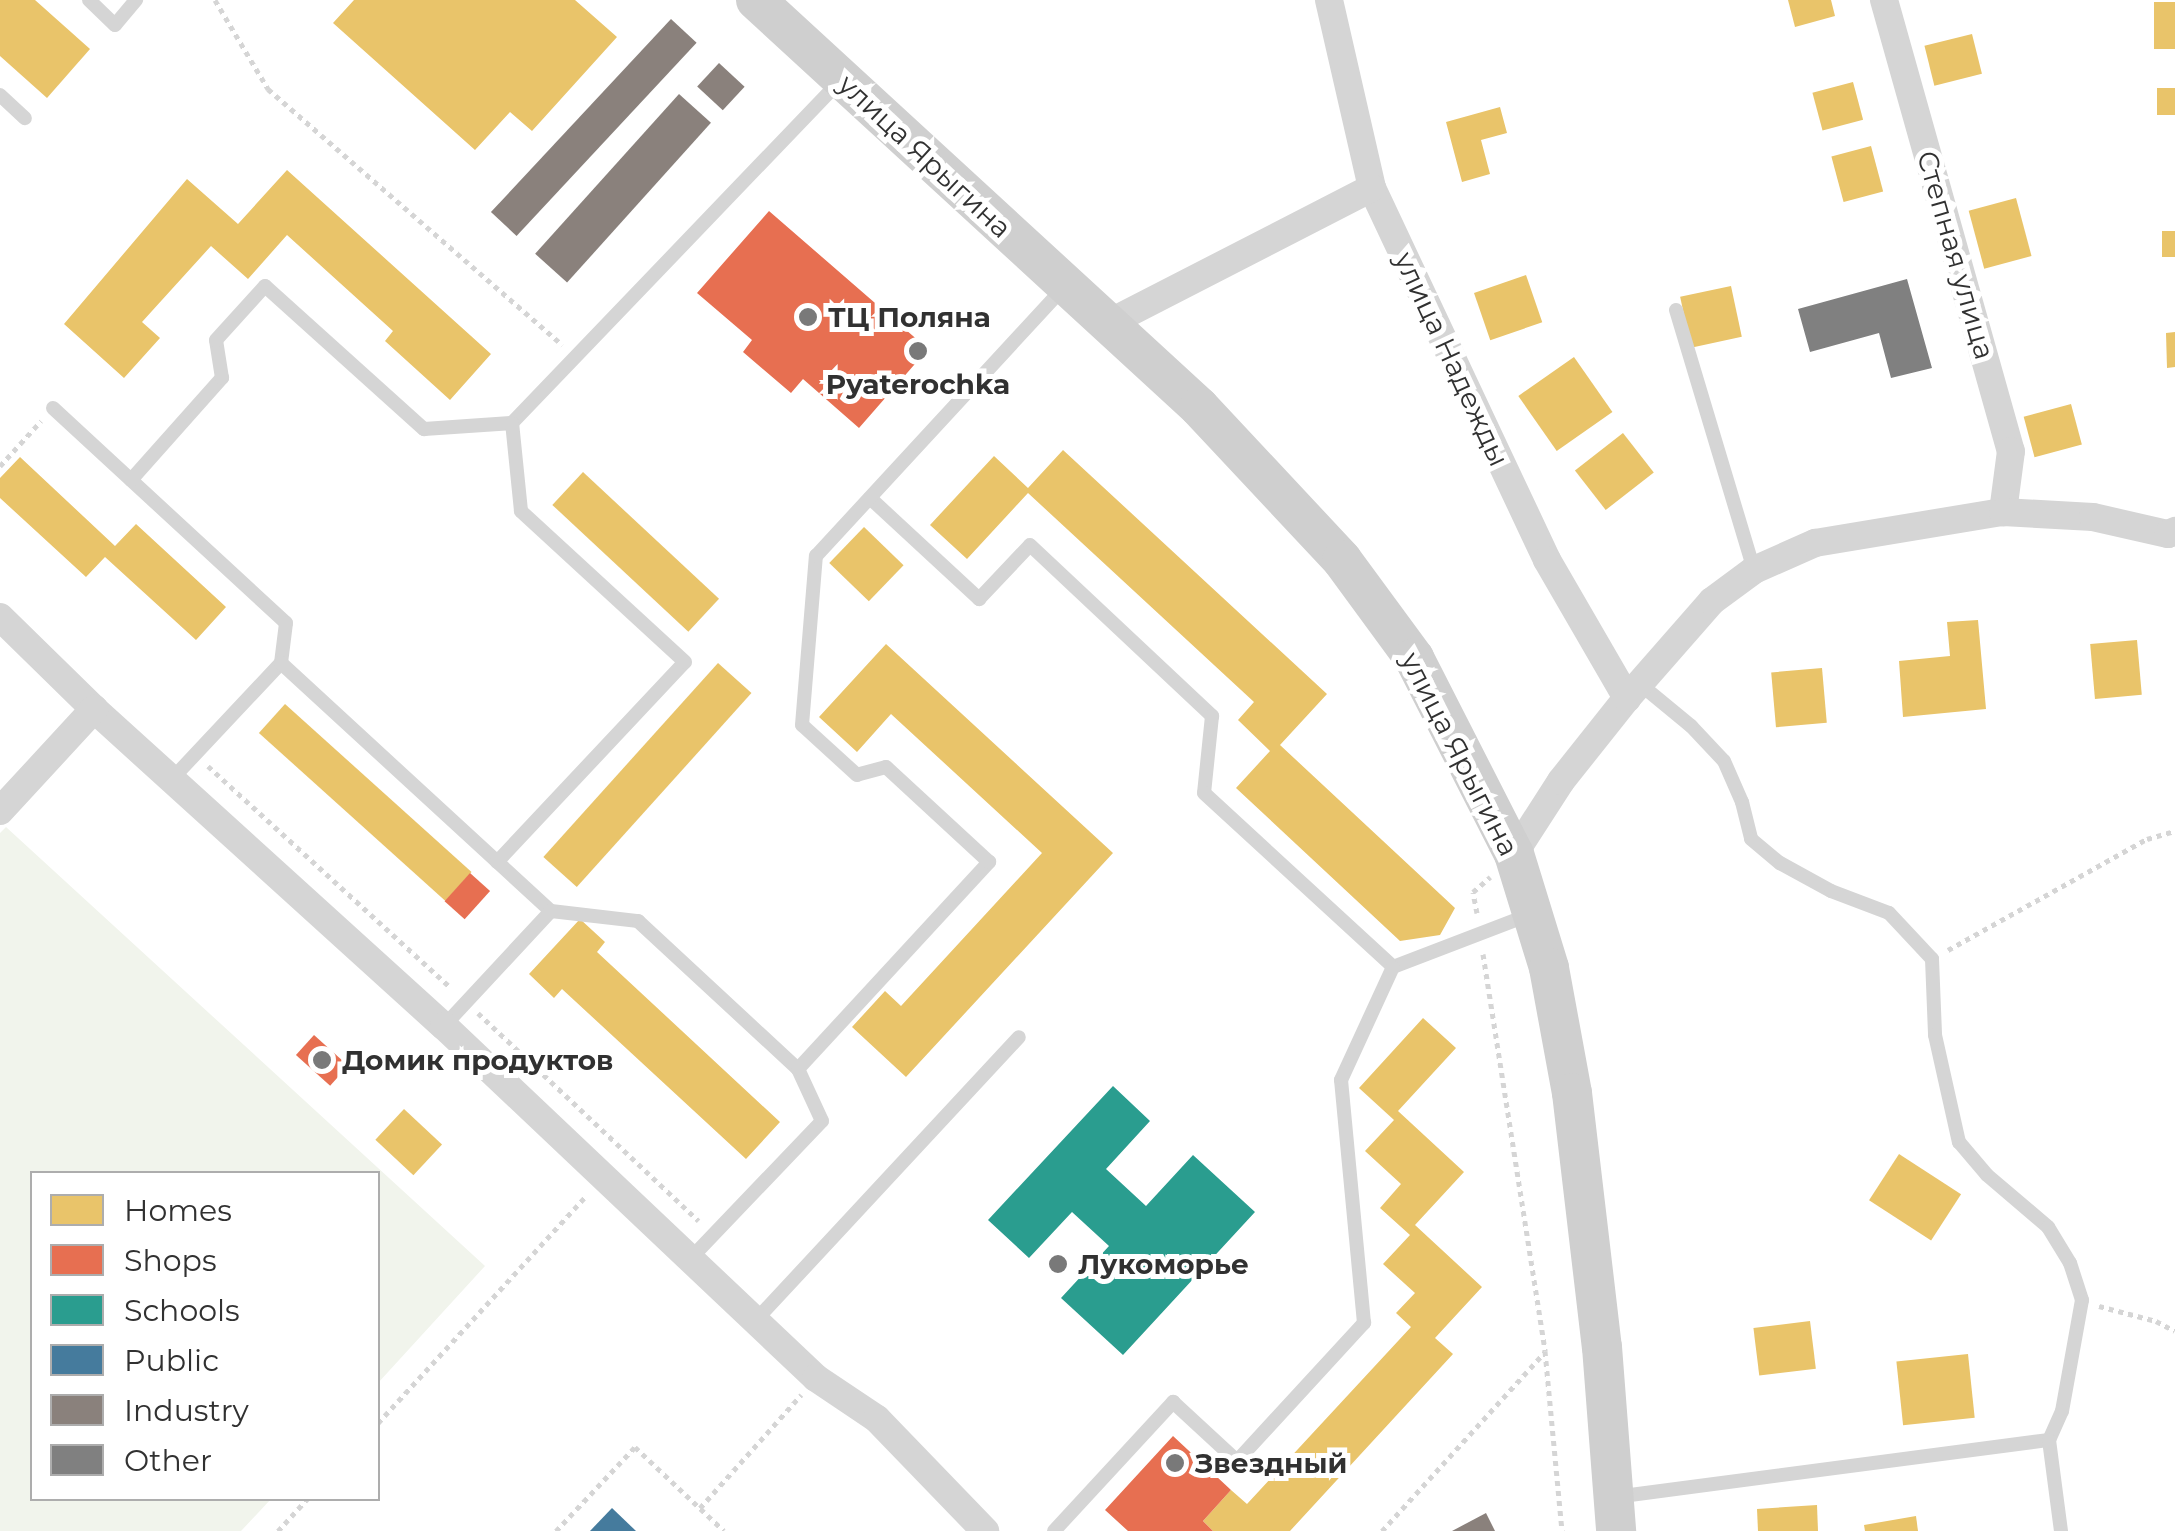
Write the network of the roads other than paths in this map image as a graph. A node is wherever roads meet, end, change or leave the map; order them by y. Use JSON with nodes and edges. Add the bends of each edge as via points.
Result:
{"nodes":[{"id":1,"x":89,"y":0,"type":"edge"},
{"id":2,"x":136,"y":0,"type":"edge"},
{"id":3,"x":756,"y":0,"type":"edge"},
{"id":4,"x":1330,"y":0,"type":"edge"},
{"id":5,"x":1884,"y":0,"type":"edge"},
{"id":6,"x":842,"y":79,"type":"junction"},
{"id":7,"x":0,"y":94,"type":"edge"},
{"id":8,"x":25,"y":118,"type":"dead end"},
{"id":9,"x":1372,"y":188,"type":"junction"},
{"id":10,"x":1065,"y":286,"type":"junction"},
{"id":11,"x":1676,"y":310,"type":"dead end"},
{"id":12,"x":1107,"y":324,"type":"junction"},
{"id":13,"x":53,"y":408,"type":"road end"},
{"id":14,"x":512,"y":423,"type":"junction"},
{"id":15,"x":130,"y":480,"type":"junction"},
{"id":16,"x":870,"y":498,"type":"junction"},
{"id":17,"x":2003,"y":512,"type":"junction"},
{"id":18,"x":2175,"y":531,"type":"edge"},
{"id":19,"x":1754,"y":570,"type":"junction"},
{"id":20,"x":0,"y":617,"type":"edge"},
{"id":21,"x":282,"y":663,"type":"junction"},
{"id":22,"x":1633,"y":691,"type":"junction"},
{"id":23,"x":94,"y":709,"type":"junction"},
{"id":24,"x":172,"y":779,"type":"junction"},
{"id":25,"x":0,"y":811,"type":"edge"},
{"id":26,"x":1514,"y":854,"type":"junction"},
{"id":27,"x":497,"y":862,"type":"junction"},
{"id":28,"x":550,"y":911,"type":"junction"},
{"id":29,"x":1532,"y":914,"type":"junction"},
{"id":30,"x":1392,"y":966,"type":"junction"},
{"id":31,"x":444,"y":1026,"type":"junction"},
{"id":32,"x":1020,"y":1037,"type":"dead end"},
{"id":33,"x":798,"y":1069,"type":"junction"},
{"id":34,"x":691,"y":1258,"type":"junction"},
{"id":35,"x":756,"y":1320,"type":"junction"},
{"id":36,"x":2049,"y":1440,"type":"junction"},
{"id":37,"x":1615,"y":1514,"type":"edge"},
{"id":38,"x":984,"y":1531,"type":"edge"},
{"id":39,"x":1054,"y":1531,"type":"edge"},
{"id":40,"x":2061,"y":1531,"type":"edge"}],
"edges":[{"from":1,"to":2,"type":"lane","via":[[116,25]]},
{"from":3,"to":6,"type":"street","name":"улица Ярыгина"},
{"from":4,"to":9,"type":"street","name":"улица Надежды"},
{"from":5,"to":17,"type":"street","name":"Степная улица","via":[[2011,451]]},
{"from":6,"to":10,"type":"street","name":"улица Ярыгина"},
{"from":6,"to":14,"type":"lane"},
{"from":7,"to":8,"type":"lane"},
{"from":9,"to":12,"type":"street"},
{"from":9,"to":22,"type":"street","name":"улица Надежды","via":[[1546,560]]},
{"from":10,"to":12,"type":"street","name":"улица Ярыгина"},
{"from":10,"to":16,"type":"lane"},
{"from":11,"to":19,"type":"lane"},
{"from":12,"to":26,"type":"street","name":"улица Ярыгина","via":[[1199,408],[1342,560],[1414,658]]},
{"from":13,"to":15,"type":"lane"},
{"from":14,"to":15,"type":"lane","via":[[424,429],[265,286],[216,340],[222,378]]},
{"from":14,"to":27,"type":"lane","via":[[521,511],[685,662]]},
{"from":15,"to":21,"type":"lane","via":[[286,623]]},
{"from":16,"to":30,"type":"lane","via":[[979,599],[1030,545],[1212,716],[1204,793]]},
{"from":16,"to":33,"type":"lane","via":[[816,556],[802,724],[857,775],[886,767],[989,862]]},
{"from":17,"to":18,"type":"street"},
{"from":17,"to":19,"type":"street","via":[[1815,543]]},
{"from":19,"to":22,"type":"street","via":[[1712,601]]},
{"from":20,"to":23,"type":"street"},
{"from":21,"to":24,"type":"lane"},
{"from":21,"to":27,"type":"lane"},
{"from":22,"to":26,"type":"street","via":[[1561,781]]},
{"from":22,"to":36,"type":"lane","via":[[1691,726],[1724,761],[1751,839],[1831,891],[1888,914],[1932,959],[1935,1035],[1959,1142],[2048,1227],[2082,1300],[2062,1411]]},
{"from":23,"to":24,"type":"street"},
{"from":23,"to":25,"type":"street"},
{"from":24,"to":31,"type":"street"},
{"from":26,"to":29,"type":"street","name":"улица Ярыгина"},
{"from":27,"to":28,"type":"lane"},
{"from":28,"to":31,"type":"lane"},
{"from":28,"to":33,"type":"lane","via":[[638,920]]},
{"from":29,"to":30,"type":"lane"},
{"from":29,"to":37,"type":"street","name":"улица Ярыгина","via":[[1572,1093]]},
{"from":30,"to":39,"type":"lane","via":[[1341,1080],[1364,1323],[1237,1462],[1172,1402]]},
{"from":31,"to":34,"type":"street"},
{"from":32,"to":35,"type":"lane"},
{"from":33,"to":34,"type":"lane","via":[[822,1120]]},
{"from":34,"to":35,"type":"street"},
{"from":35,"to":38,"type":"street","via":[[816,1378],[876,1419]]},
{"from":36,"to":37,"type":"lane"},
{"from":36,"to":40,"type":"lane"}]}
